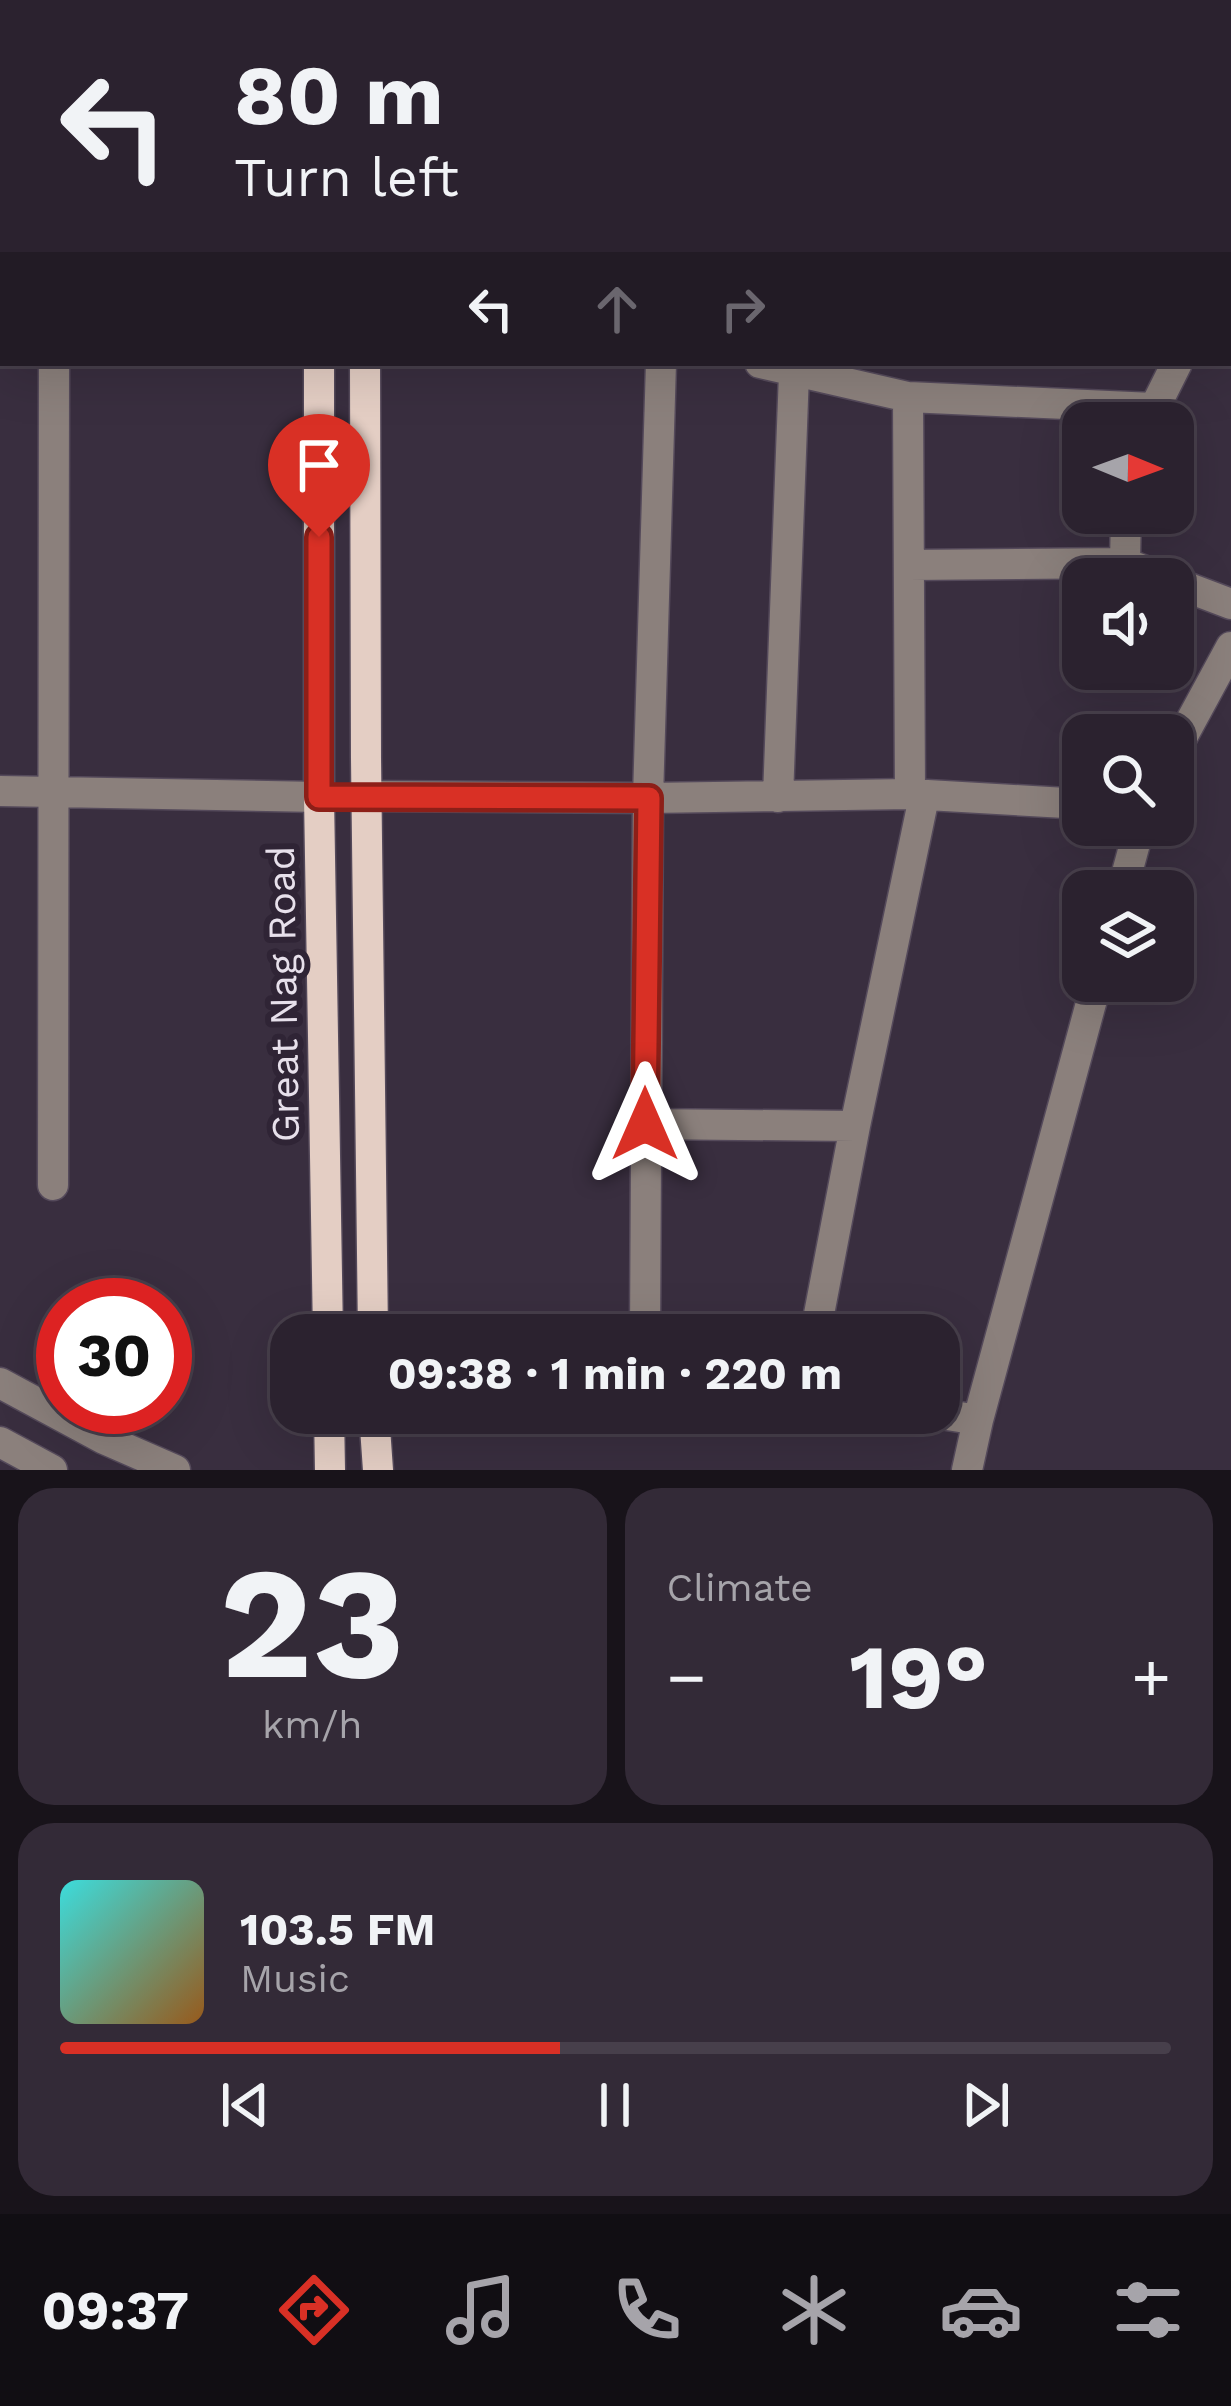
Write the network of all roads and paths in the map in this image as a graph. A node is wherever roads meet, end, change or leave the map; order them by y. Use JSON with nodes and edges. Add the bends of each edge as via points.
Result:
{"nodes":[{"id":1,"x":53,"y":366,"type":"edge"},
{"id":2,"x":319,"y":366,"type":"edge"},
{"id":3,"x":365,"y":366,"type":"edge"},
{"id":4,"x":661,"y":366,"type":"edge"},
{"id":5,"x":770,"y":366,"type":"edge"},
{"id":6,"x":1175,"y":366,"type":"edge"},
{"id":7,"x":794,"y":373,"type":"junction"},
{"id":8,"x":908,"y":397,"type":"junction"},
{"id":9,"x":1157,"y":402,"type":"edge"},
{"id":10,"x":1062,"y":409,"type":"edge"},
{"id":11,"x":1062,"y":564,"type":"edge"},
{"id":12,"x":909,"y":565,"type":"junction"},
{"id":13,"x":1194,"y":589,"type":"edge"},
{"id":14,"x":1231,"y":604,"type":"edge"},
{"id":15,"x":1231,"y":647,"type":"edge"},
{"id":16,"x":1194,"y":715,"type":"edge"},
{"id":17,"x":52,"y":790,"type":"junction"},
{"id":18,"x":0,"y":791,"type":"edge"},
{"id":19,"x":366,"y":796,"type":"junction"},
{"id":20,"x":778,"y":796,"type":"junction"},
{"id":21,"x":917,"y":796,"type":"junction"},
{"id":22,"x":319,"y":797,"type":"junction"},
{"id":23,"x":649,"y":798,"type":"junction"},
{"id":24,"x":1062,"y":803,"type":"edge"},
{"id":25,"x":1091,"y":1002,"type":"edge"},
{"id":26,"x":645,"y":1124,"type":"junction"},
{"id":27,"x":855,"y":1126,"type":"junction"},
{"id":28,"x":53,"y":1185,"type":"dead end"},
{"id":29,"x":328,"y":1314,"type":"edge"},
{"id":30,"x":373,"y":1314,"type":"edge"},
{"id":31,"x":645,"y":1314,"type":"edge"},
{"id":32,"x":819,"y":1314,"type":"edge"},
{"id":33,"x":0,"y":1383,"type":"edge"},
{"id":34,"x":960,"y":1417,"type":"edge"},
{"id":35,"x":978,"y":1420,"type":"junction"},
{"id":36,"x":329,"y":1434,"type":"edge"},
{"id":37,"x":375,"y":1434,"type":"edge"},
{"id":38,"x":0,"y":1442,"type":"edge"},
{"id":39,"x":52,"y":1470,"type":"edge"},
{"id":40,"x":175,"y":1470,"type":"edge"},
{"id":41,"x":330,"y":1470,"type":"edge"},
{"id":42,"x":378,"y":1470,"type":"edge"},
{"id":43,"x":967,"y":1470,"type":"edge"}],
"edges":[{"from":1,"to":17,"type":"street"},
{"from":2,"to":22,"type":"main road","name":"Great Nag Road"},
{"from":3,"to":19,"type":"main road"},
{"from":4,"to":23,"type":"street"},
{"from":5,"to":7,"type":"street"},
{"from":6,"to":9,"type":"street"},
{"from":7,"to":8,"type":"street"},
{"from":7,"to":20,"type":"street"},
{"from":8,"to":10,"type":"street"},
{"from":8,"to":12,"type":"street"},
{"from":11,"to":12,"type":"street"},
{"from":12,"to":21,"type":"street"},
{"from":13,"to":14,"type":"street"},
{"from":15,"to":16,"type":"street"},
{"from":17,"to":18,"type":"street"},
{"from":17,"to":22,"type":"street"},
{"from":17,"to":28,"type":"street"},
{"from":19,"to":22,"type":"main road"},
{"from":19,"to":23,"type":"street"},
{"from":19,"to":30,"type":"main road"},
{"from":20,"to":21,"type":"street"},
{"from":20,"to":23,"type":"street"},
{"from":21,"to":24,"type":"street"},
{"from":21,"to":27,"type":"street"},
{"from":22,"to":29,"type":"main road","name":"Great Nag Road"},
{"from":23,"to":26,"type":"street"},
{"from":25,"to":35,"type":"street"},
{"from":26,"to":27,"type":"street"},
{"from":26,"to":31,"type":"street"},
{"from":27,"to":32,"type":"street"},
{"from":33,"to":40,"type":"street"},
{"from":34,"to":35,"type":"street"},
{"from":35,"to":43,"type":"street"},
{"from":36,"to":41,"type":"main road"},
{"from":37,"to":42,"type":"main road"},
{"from":38,"to":39,"type":"street"}]}
